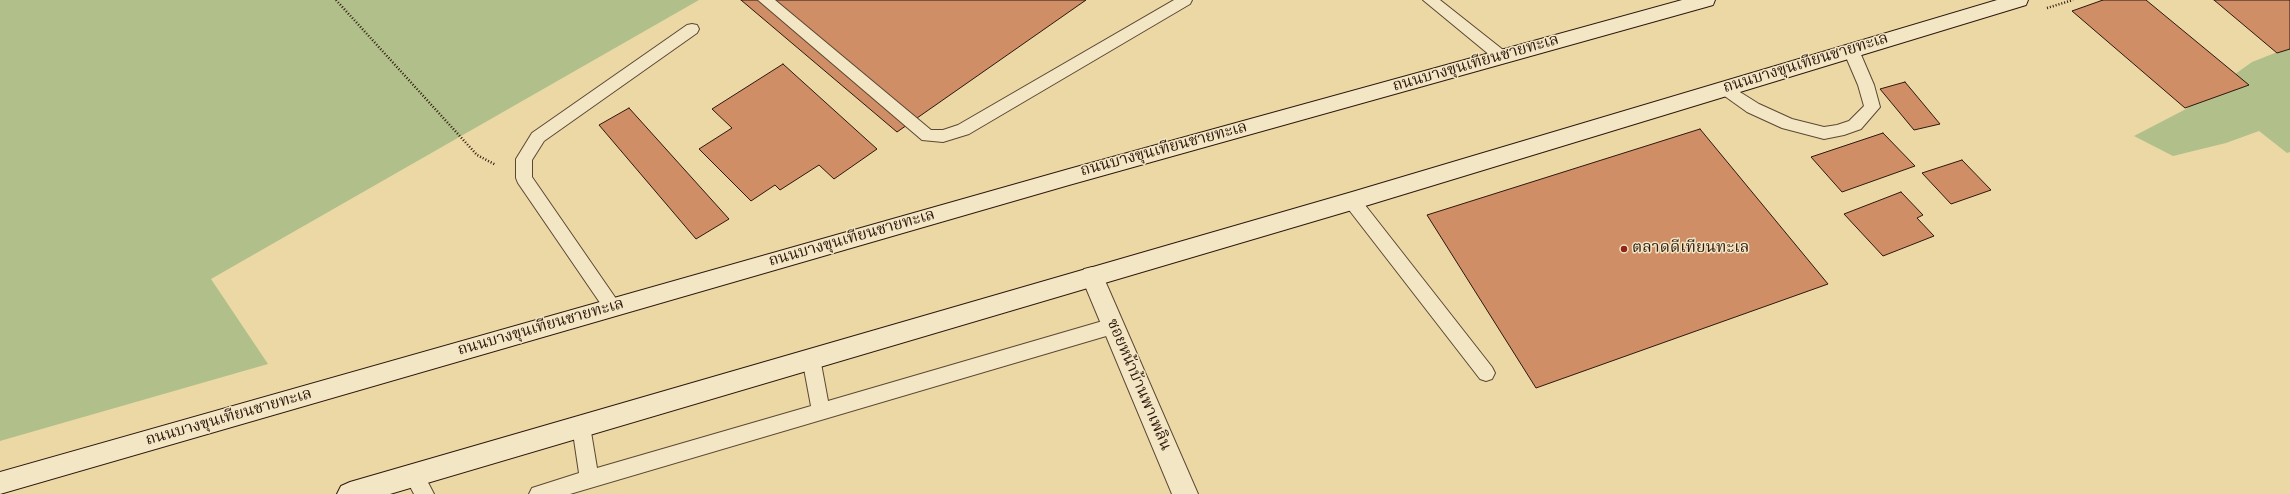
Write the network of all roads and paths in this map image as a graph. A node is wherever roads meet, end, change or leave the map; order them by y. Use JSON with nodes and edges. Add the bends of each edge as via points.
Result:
{"nodes":[{"id":1,"x":336,"y":0,"type":"edge"},
{"id":2,"x":766,"y":0,"type":"edge"},
{"id":3,"x":1185,"y":0,"type":"edge"},
{"id":4,"x":1430,"y":0,"type":"edge"},
{"id":5,"x":1706,"y":0,"type":"edge"},
{"id":6,"x":2019,"y":0,"type":"edge"},
{"id":7,"x":692,"y":29,"type":"dead end"},
{"id":8,"x":1851,"y":50,"type":"junction"},
{"id":9,"x":1502,"y":57,"type":"junction"},
{"id":10,"x":1724,"y":88,"type":"junction"},
{"id":11,"x":524,"y":178,"type":"junction"},
{"id":12,"x":1352,"y":201,"type":"junction"},
{"id":13,"x":1092,"y":276,"type":"junction"},
{"id":14,"x":613,"y":308,"type":"junction"},
{"id":15,"x":1113,"y":326,"type":"junction"},
{"id":16,"x":812,"y":358,"type":"junction"},
{"id":17,"x":1486,"y":373,"type":"dead end"},
{"id":18,"x":821,"y":411,"type":"junction"},
{"id":19,"x":581,"y":426,"type":"junction"},
{"id":20,"x":589,"y":479,"type":"junction"},
{"id":21,"x":0,"y":484,"type":"edge"},
{"id":22,"x":419,"y":485,"type":"edge"},
{"id":23,"x":350,"y":494,"type":"edge"},
{"id":24,"x":539,"y":494,"type":"edge"},
{"id":25,"x":1185,"y":494,"type":"edge"}],
"edges":[{"from":1,"to":11,"type":"path","via":[[477,155]]},
{"from":2,"to":3,"type":"lane","via":[[928,136],[943,136],[962,130]]},
{"from":4,"to":9,"type":"lane"},
{"from":5,"to":9,"type":"main road","name":"ถนนบางขุนเทียนชายทะเล"},
{"from":6,"to":8,"type":"main road","name":"ถนนบางขุนเทียนชายทะเล"},
{"from":7,"to":11,"type":"lane","via":[[538,137],[524,159]]},
{"from":8,"to":10,"type":"main road","name":"ถนนบางขุนเทียนชายทะเล"},
{"from":8,"to":10,"type":"lane","via":[[1872,107],[1856,125],[1838,131],[1824,133],[1788,124],[1753,108]]},
{"from":9,"to":14,"type":"main road","name":"ถนนบางขุนเทียนชายทะเล","via":[[1069,176]]},
{"from":10,"to":12,"type":"main road","name":"ถนนบางขุนเทียนชายทะเล"},
{"from":11,"to":14,"type":"lane"},
{"from":12,"to":13,"type":"main road","name":"ถนนบางขุนเทียนชายทะเล"},
{"from":12,"to":17,"type":"lane"},
{"from":13,"to":15,"type":"main road","name":"ซอยหน้าบ้านพาเพลิน"},
{"from":13,"to":16,"type":"main road","name":"ถนนบางขุนเทียนชายทะเล"},
{"from":14,"to":21,"type":"main road","name":"ถนนบางขุนเทียนชายทะเล"},
{"from":15,"to":18,"type":"lane"},
{"from":15,"to":25,"type":"main road","name":"ซอยหน้าบ้านพาเพลิน"},
{"from":16,"to":18,"type":"lane"},
{"from":16,"to":19,"type":"main road","name":"ถนนบางขุนเทียนชายทะเล"},
{"from":18,"to":20,"type":"lane"},
{"from":19,"to":20,"type":"lane"},
{"from":19,"to":22,"type":"main road","name":"ถนนบางขุนเทียนชายทะเล"},
{"from":20,"to":24,"type":"lane"},
{"from":22,"to":23,"type":"main road","name":"ถนนบางขุนเทียนชายทะเล"}]}
